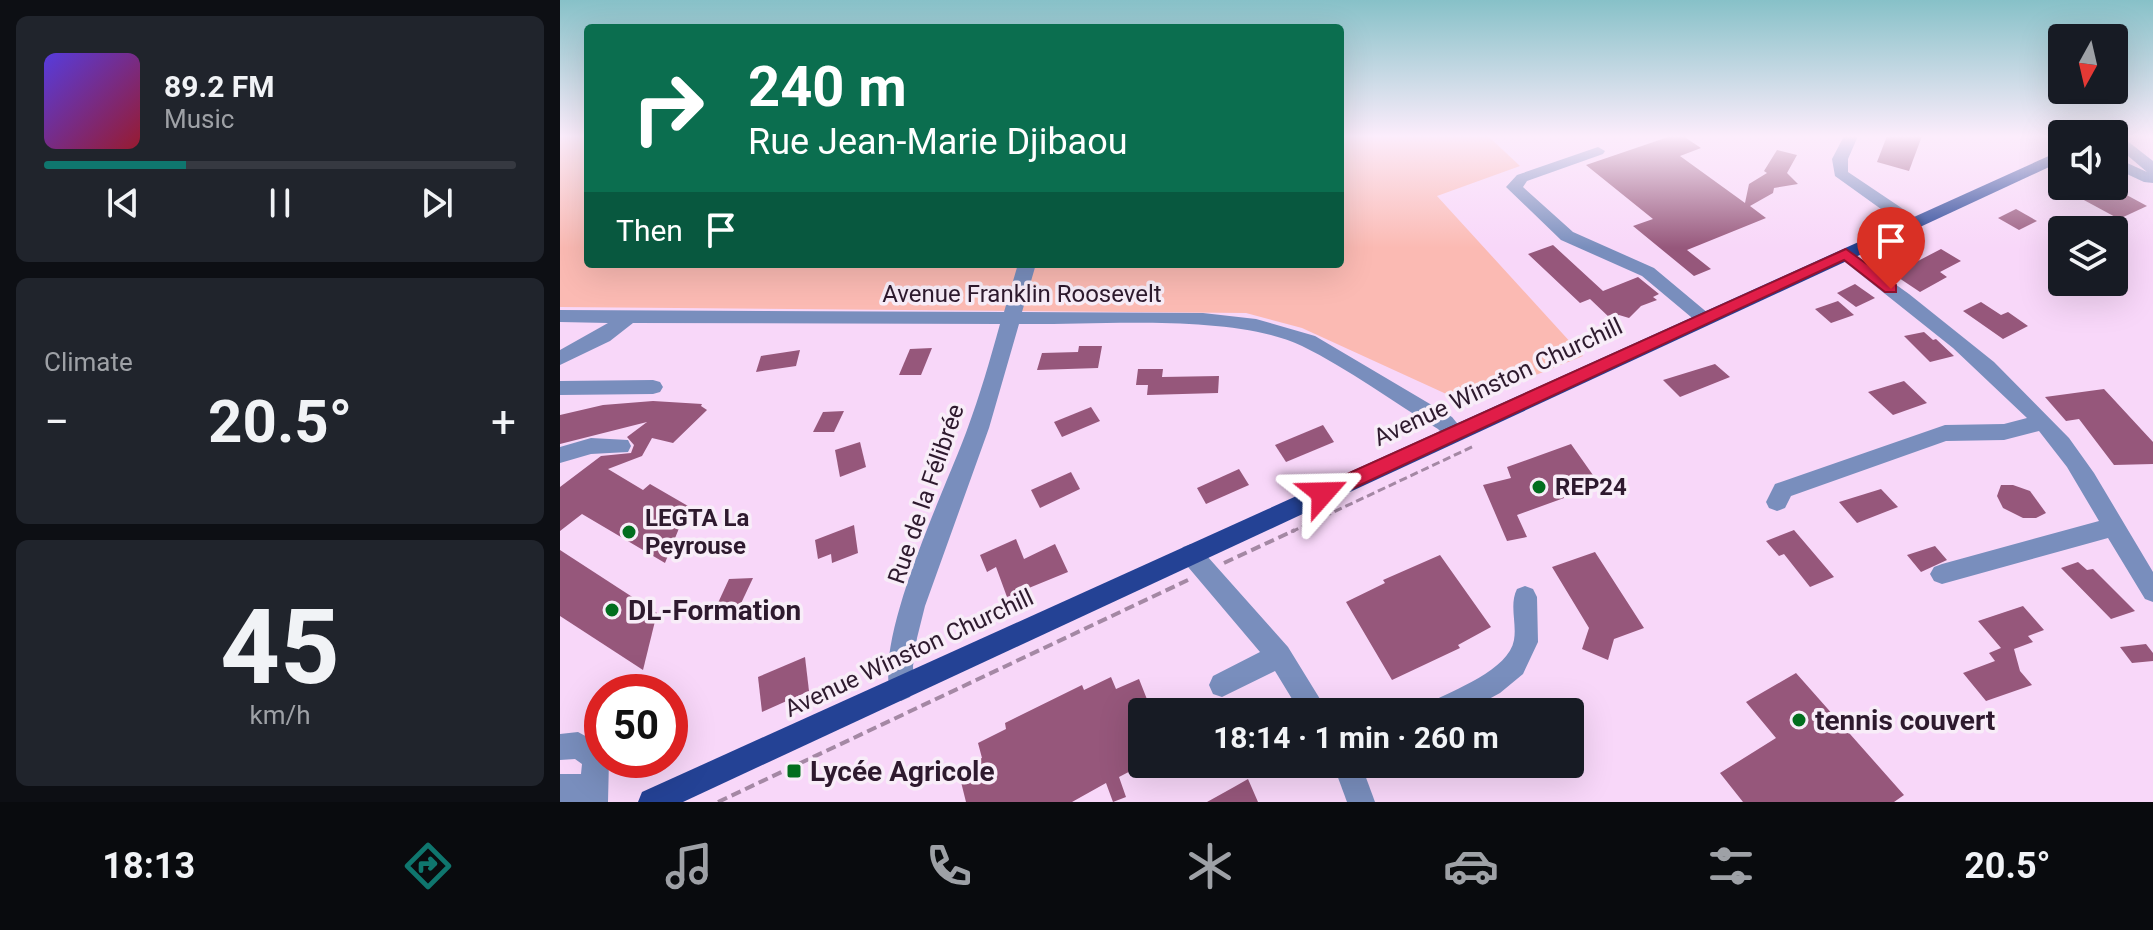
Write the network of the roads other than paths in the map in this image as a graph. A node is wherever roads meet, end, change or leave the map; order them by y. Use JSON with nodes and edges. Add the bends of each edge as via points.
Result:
{"nodes":[{"id":1,"x":1535,"y":173,"type":"edge"},
{"id":2,"x":1841,"y":173,"type":"edge"},
{"id":3,"x":2021,"y":173,"type":"edge"},
{"id":4,"x":1912,"y":223,"type":"junction"},
{"id":5,"x":1846,"y":254,"type":"junction"},
{"id":6,"x":1026,"y":268,"type":"edge"},
{"id":7,"x":560,"y":316,"type":"edge"},
{"id":8,"x":628,"y":317,"type":"junction"},
{"id":9,"x":1703,"y":318,"type":"junction"},
{"id":10,"x":1011,"y":319,"type":"junction"},
{"id":11,"x":560,"y":358,"type":"edge"},
{"id":12,"x":653,"y":387,"type":"dead end"},
{"id":13,"x":560,"y":388,"type":"edge"},
{"id":14,"x":2042,"y":422,"type":"junction"},
{"id":15,"x":1455,"y":433,"type":"junction"},
{"id":16,"x":621,"y":446,"type":"dead end"},
{"id":17,"x":560,"y":455,"type":"edge"},
{"id":18,"x":1777,"y":502,"type":"dead end"},
{"id":19,"x":2114,"y":527,"type":"junction"},
{"id":20,"x":1198,"y":563,"type":"junction"},
{"id":21,"x":1942,"y":574,"type":"dead end"},
{"id":22,"x":2153,"y":591,"type":"edge"},
{"id":23,"x":1525,"y":597,"type":"dead end"},
{"id":24,"x":1279,"y":655,"type":"junction"},
{"id":25,"x":1222,"y":685,"type":"dead end"},
{"id":26,"x":901,"y":688,"type":"junction"},
{"id":27,"x":1306,"y":698,"type":"edge"},
{"id":28,"x":1463,"y":698,"type":"edge"},
{"id":29,"x":560,"y":747,"type":"edge"},
{"id":30,"x":1352,"y":778,"type":"edge"},
{"id":31,"x":560,"y":788,"type":"edge"},
{"id":32,"x":594,"y":799,"type":"edge"},
{"id":33,"x":652,"y":802,"type":"edge"},
{"id":34,"x":1361,"y":802,"type":"edge"}],
"edges":[{"from":1,"to":9,"type":"street","via":[[1514,187],[1567,236],[1648,272]]},
{"from":2,"to":4,"type":"street"},
{"from":3,"to":4,"type":"main road","name":"Avenue Winston Churchill"},
{"from":4,"to":5,"type":"main road","name":"Avenue Winston Churchill"},
{"from":5,"to":9,"type":"main road","name":"Avenue Winston Churchill"},
{"from":5,"to":14,"type":"street","via":[[1980,360]]},
{"from":6,"to":10,"type":"street","name":"Rue de la Félibrée"},
{"from":7,"to":8,"type":"street","name":"Avenue Franklin Roosevelt"},
{"from":8,"to":10,"type":"street","name":"Avenue Franklin Roosevelt"},
{"from":8,"to":11,"type":"street"},
{"from":9,"to":15,"type":"main road","name":"Avenue Winston Churchill"},
{"from":10,"to":15,"type":"street","name":"Avenue Franklin Roosevelt","via":[[1203,319],[1256,325],[1308,341]]},
{"from":10,"to":26,"type":"street","name":"Rue de la Félibrée","via":[[902,644]]},
{"from":12,"to":13,"type":"street"},
{"from":14,"to":18,"type":"street","via":[[2004,432],[1945,433],[1783,490]]},
{"from":14,"to":19,"type":"street"},
{"from":15,"to":20,"type":"main road","name":"Avenue Winston Churchill"},
{"from":16,"to":17,"type":"street","via":[[591,446]]},
{"from":19,"to":21,"type":"street"},
{"from":19,"to":22,"type":"street"},
{"from":20,"to":24,"type":"street"},
{"from":20,"to":26,"type":"main road","name":"Avenue Winston Churchill"},
{"from":23,"to":28,"type":"street","via":[[1526,643],[1518,661]]},
{"from":24,"to":25,"type":"street"},
{"from":24,"to":27,"type":"street"},
{"from":26,"to":33,"type":"main road","name":"Avenue Winston Churchill"},
{"from":29,"to":32,"type":"street","via":[[578,745],[596,757]]},
{"from":30,"to":34,"type":"street"},
{"from":31,"to":32,"type":"street","via":[[579,787]]}]}
